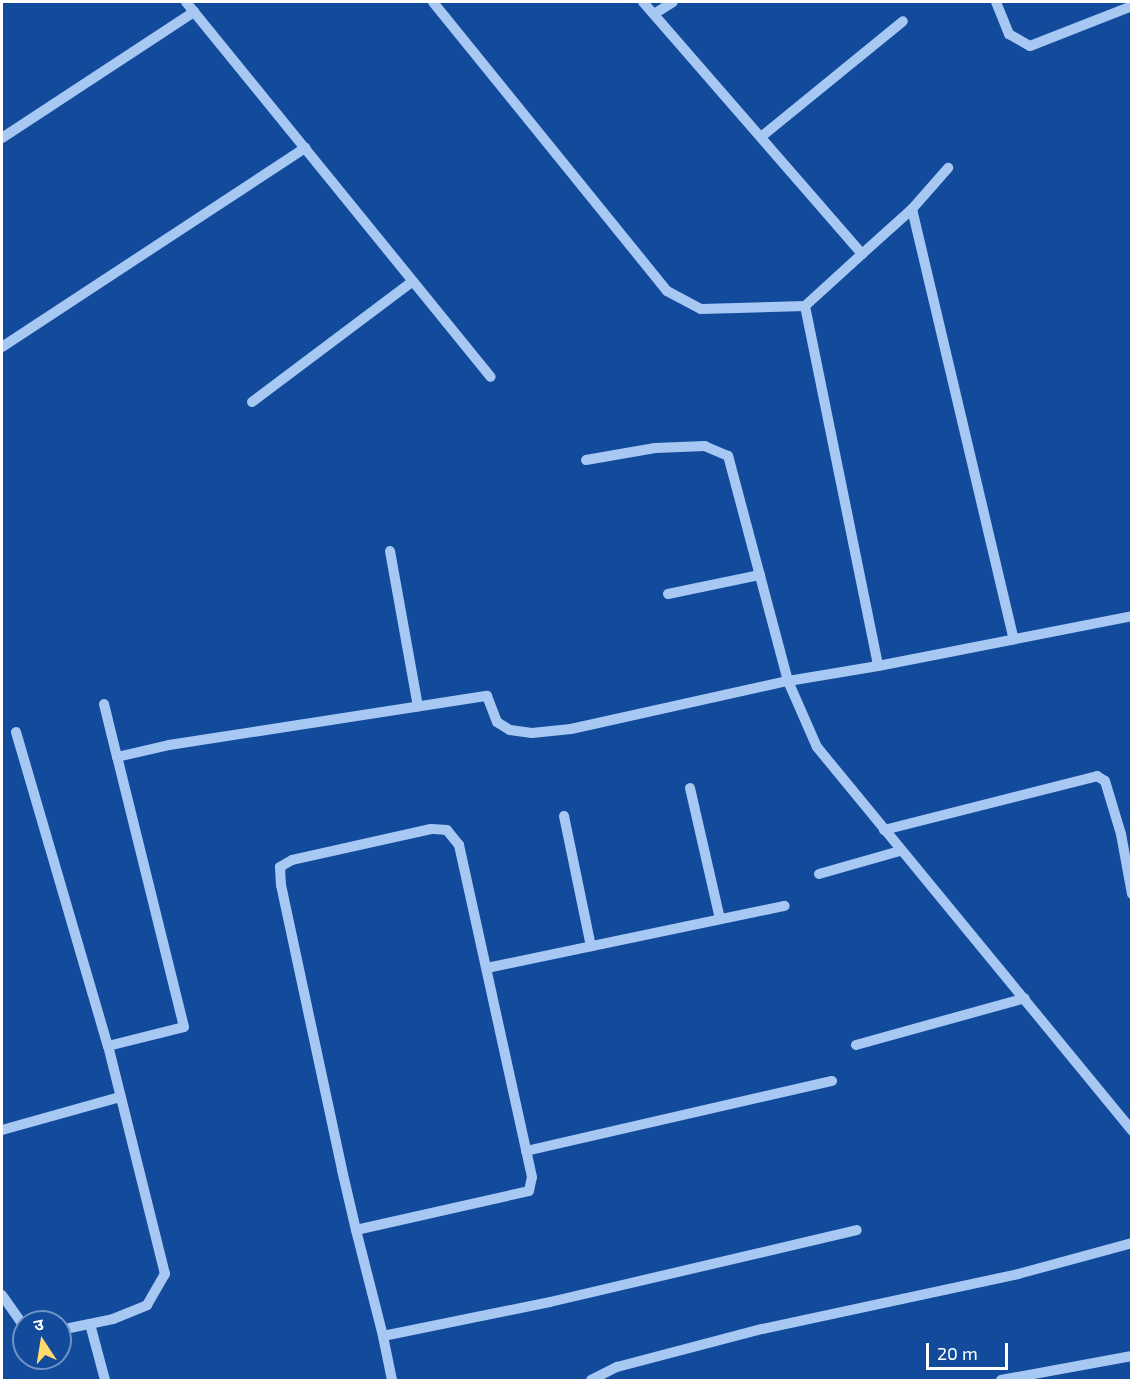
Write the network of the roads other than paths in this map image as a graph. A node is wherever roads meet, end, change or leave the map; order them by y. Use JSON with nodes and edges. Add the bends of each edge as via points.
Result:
{"nodes":[{"id":1,"x":186,"y":2,"type":"edge"},
{"id":2,"x":433,"y":2,"type":"edge"},
{"id":3,"x":643,"y":2,"type":"edge"},
{"id":4,"x":673,"y":2,"type":"edge"},
{"id":5,"x":996,"y":2,"type":"edge"},
{"id":6,"x":1131,"y":6,"type":"edge"},
{"id":7,"x":194,"y":12,"type":"junction"},
{"id":8,"x":654,"y":14,"type":"junction"},
{"id":9,"x":903,"y":21,"type":"dead end"},
{"id":10,"x":761,"y":137,"type":"junction"},
{"id":11,"x":2,"y":138,"type":"edge"},
{"id":12,"x":305,"y":148,"type":"junction"},
{"id":13,"x":948,"y":168,"type":"dead end"},
{"id":14,"x":912,"y":209,"type":"junction"},
{"id":15,"x":862,"y":254,"type":"junction"},
{"id":16,"x":413,"y":282,"type":"junction"},
{"id":17,"x":805,"y":306,"type":"junction"},
{"id":18,"x":2,"y":347,"type":"edge"},
{"id":19,"x":491,"y":377,"type":"dead end"},
{"id":20,"x":252,"y":402,"type":"dead end"},
{"id":21,"x":586,"y":460,"type":"dead end"},
{"id":22,"x":390,"y":551,"type":"dead end"},
{"id":23,"x":760,"y":575,"type":"junction"},
{"id":24,"x":668,"y":594,"type":"dead end"},
{"id":25,"x":1131,"y":616,"type":"edge"},
{"id":26,"x":1014,"y":639,"type":"junction"},
{"id":27,"x":878,"y":666,"type":"junction"},
{"id":28,"x":788,"y":681,"type":"junction"},
{"id":29,"x":104,"y":704,"type":"dead end"},
{"id":30,"x":418,"y":706,"type":"junction"},
{"id":31,"x":16,"y":732,"type":"dead end"},
{"id":32,"x":117,"y":757,"type":"junction"},
{"id":33,"x":690,"y":788,"type":"dead end"},
{"id":34,"x":564,"y":816,"type":"dead end"},
{"id":35,"x":884,"y":830,"type":"junction"},
{"id":36,"x":900,"y":851,"type":"junction"},
{"id":37,"x":819,"y":874,"type":"dead end"},
{"id":38,"x":1131,"y":894,"type":"edge"},
{"id":39,"x":785,"y":906,"type":"dead end"},
{"id":40,"x":720,"y":919,"type":"junction"},
{"id":41,"x":591,"y":946,"type":"junction"},
{"id":42,"x":487,"y":968,"type":"junction"},
{"id":43,"x":1025,"y":998,"type":"junction"},
{"id":44,"x":856,"y":1045,"type":"dead end"},
{"id":45,"x":108,"y":1046,"type":"junction"},
{"id":46,"x":831,"y":1081,"type":"dead end"},
{"id":47,"x":120,"y":1097,"type":"junction"},
{"id":48,"x":2,"y":1130,"type":"edge"},
{"id":49,"x":1131,"y":1131,"type":"edge"},
{"id":50,"x":526,"y":1151,"type":"junction"},
{"id":51,"x":356,"y":1230,"type":"junction"},
{"id":52,"x":858,"y":1230,"type":"dead end"},
{"id":53,"x":1131,"y":1243,"type":"edge"},
{"id":54,"x":2,"y":1295,"type":"edge"},
{"id":55,"x":13,"y":1310,"type":"edge"},
{"id":56,"x":90,"y":1324,"type":"junction"},
{"id":57,"x":72,"y":1328,"type":"edge"},
{"id":58,"x":383,"y":1336,"type":"junction"},
{"id":59,"x":1131,"y":1356,"type":"edge"},
{"id":60,"x":105,"y":1380,"type":"edge"},
{"id":61,"x":392,"y":1380,"type":"edge"},
{"id":62,"x":591,"y":1380,"type":"edge"},
{"id":63,"x":1001,"y":1380,"type":"edge"}],
"edges":[{"from":1,"to":7,"type":"street"},
{"from":2,"to":17,"type":"street","via":[[668,291],[701,309]]},
{"from":3,"to":8,"type":"street"},
{"from":4,"to":8,"type":"street"},
{"from":5,"to":6,"type":"street","via":[[1009,34],[1030,46]]},
{"from":7,"to":11,"type":"street"},
{"from":7,"to":12,"type":"street"},
{"from":8,"to":10,"type":"street"},
{"from":9,"to":10,"type":"street"},
{"from":10,"to":15,"type":"street"},
{"from":12,"to":16,"type":"street"},
{"from":12,"to":18,"type":"street"},
{"from":13,"to":14,"type":"street"},
{"from":14,"to":15,"type":"street"},
{"from":14,"to":26,"type":"street"},
{"from":15,"to":17,"type":"street"},
{"from":16,"to":19,"type":"street"},
{"from":16,"to":20,"type":"street"},
{"from":17,"to":27,"type":"street"},
{"from":21,"to":23,"type":"street","via":[[655,448],[705,446],[728,456]]},
{"from":22,"to":30,"type":"street"},
{"from":23,"to":24,"type":"street"},
{"from":23,"to":28,"type":"street"},
{"from":25,"to":26,"type":"street"},
{"from":26,"to":27,"type":"street"},
{"from":27,"to":28,"type":"street"},
{"from":28,"to":30,"type":"street","via":[[570,729],[532,733],[510,730],[497,722],[487,696]]},
{"from":28,"to":35,"type":"street","via":[[817,747]]},
{"from":29,"to":32,"type":"street"},
{"from":30,"to":32,"type":"street","via":[[169,745]]},
{"from":31,"to":45,"type":"street"},
{"from":32,"to":45,"type":"street","via":[[184,1027]]},
{"from":33,"to":40,"type":"street"},
{"from":34,"to":41,"type":"street"},
{"from":35,"to":36,"type":"street"},
{"from":35,"to":38,"type":"street","via":[[1096,776],[1105,781],[1121,834]]},
{"from":36,"to":37,"type":"street"},
{"from":36,"to":43,"type":"street"},
{"from":39,"to":40,"type":"street"},
{"from":40,"to":41,"type":"street"},
{"from":41,"to":42,"type":"street"},
{"from":42,"to":50,"type":"street"},
{"from":42,"to":51,"type":"street","via":[[459,845],[447,830],[431,829],[292,860],[280,867]]},
{"from":43,"to":44,"type":"street"},
{"from":43,"to":49,"type":"street"},
{"from":45,"to":47,"type":"street"},
{"from":46,"to":50,"type":"street"},
{"from":47,"to":48,"type":"street"},
{"from":47,"to":56,"type":"street","via":[[165,1274],[147,1305]]},
{"from":50,"to":51,"type":"street","via":[[532,1177],[529,1191]]},
{"from":51,"to":58,"type":"street"},
{"from":52,"to":58,"type":"street","via":[[550,1302]]},
{"from":53,"to":62,"type":"street","via":[[1018,1274],[762,1329],[617,1367]]},
{"from":54,"to":55,"type":"street"},
{"from":56,"to":57,"type":"street"},
{"from":56,"to":60,"type":"street"},
{"from":58,"to":61,"type":"street"},
{"from":59,"to":63,"type":"street"}]}
